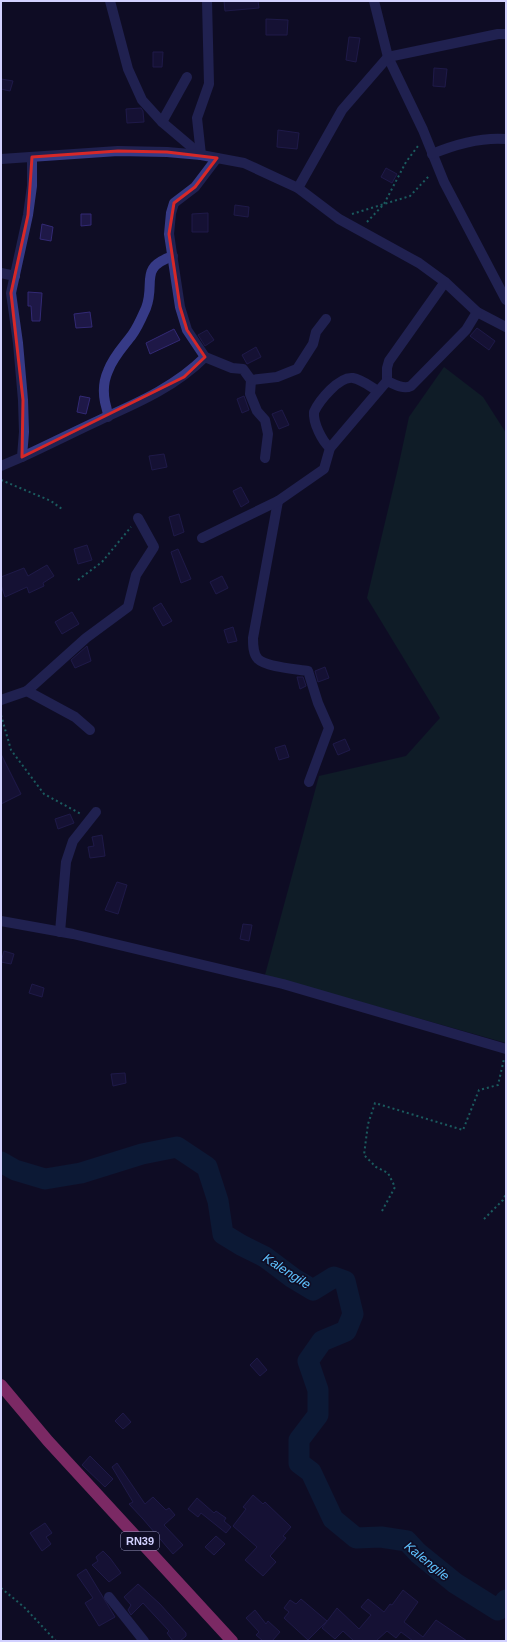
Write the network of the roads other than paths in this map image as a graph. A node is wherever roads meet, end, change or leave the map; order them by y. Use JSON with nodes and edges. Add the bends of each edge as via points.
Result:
{"nodes":[{"id":1,"x":110,"y":1,"type":"edge"},
{"id":2,"x":207,"y":1,"type":"edge"},
{"id":3,"x":374,"y":1,"type":"edge"},
{"id":4,"x":506,"y":34,"type":"edge"},
{"id":5,"x":388,"y":57,"type":"junction"},
{"id":6,"x":187,"y":77,"type":"dead end"},
{"id":7,"x":162,"y":122,"type":"junction"},
{"id":8,"x":506,"y":139,"type":"edge"},
{"id":9,"x":432,"y":154,"type":"junction"},
{"id":10,"x":201,"y":155,"type":"junction"},
{"id":11,"x":32,"y":157,"type":"junction"},
{"id":12,"x":217,"y":158,"type":"junction"},
{"id":13,"x":1,"y":159,"type":"edge"},
{"id":14,"x":298,"y":188,"type":"junction"},
{"id":15,"x":173,"y":256,"type":"junction"},
{"id":16,"x":1,"y":273,"type":"edge"},
{"id":17,"x":15,"y":276,"type":"junction"},
{"id":18,"x":445,"y":282,"type":"junction"},
{"id":19,"x":506,"y":300,"type":"edge"},
{"id":20,"x":477,"y":312,"type":"junction"},
{"id":21,"x":326,"y":319,"type":"dead end"},
{"id":22,"x":504,"y":323,"type":"edge"},
{"id":23,"x":206,"y":357,"type":"junction"},
{"id":24,"x":251,"y":380,"type":"junction"},
{"id":25,"x":387,"y":381,"type":"junction"},
{"id":26,"x":378,"y":391,"type":"junction"},
{"id":27,"x":108,"y":417,"type":"junction"},
{"id":28,"x":330,"y":448,"type":"junction"},
{"id":29,"x":22,"y":457,"type":"junction"},
{"id":30,"x":264,"y":458,"type":"dead end"},
{"id":31,"x":1,"y":466,"type":"edge"},
{"id":32,"x":278,"y":500,"type":"junction"},
{"id":33,"x":138,"y":518,"type":"road end"},
{"id":34,"x":202,"y":538,"type":"dead end"},
{"id":35,"x":27,"y":691,"type":"junction"},
{"id":36,"x":1,"y":700,"type":"edge"},
{"id":37,"x":90,"y":730,"type":"dead end"},
{"id":38,"x":309,"y":782,"type":"dead end"},
{"id":39,"x":96,"y":812,"type":"road end"},
{"id":40,"x":1,"y":921,"type":"edge"},
{"id":41,"x":60,"y":932,"type":"junction"},
{"id":42,"x":506,"y":1051,"type":"edge"},
{"id":43,"x":1,"y":1385,"type":"edge"},
{"id":44,"x":109,"y":1597,"type":"dead end"},
{"id":45,"x":144,"y":1641,"type":"edge"},
{"id":46,"x":232,"y":1641,"type":"edge"}],
"edges":[{"from":1,"to":7,"type":"street","via":[[128,69],[142,100]]},
{"from":2,"to":10,"type":"street","via":[[208,84],[197,118]]},
{"from":3,"to":5,"type":"street"},
{"from":4,"to":5,"type":"street"},
{"from":5,"to":9,"type":"street"},
{"from":5,"to":14,"type":"street","via":[[342,110]]},
{"from":6,"to":7,"type":"street"},
{"from":7,"to":10,"type":"street"},
{"from":8,"to":9,"type":"street","via":[[492,138],[455,144]]},
{"from":9,"to":19,"type":"street"},
{"from":10,"to":11,"type":"street","via":[[118,151]]},
{"from":10,"to":12,"type":"street"},
{"from":11,"to":13,"type":"street"},
{"from":11,"to":17,"type":"street","via":[[28,215]]},
{"from":12,"to":14,"type":"street","via":[[244,163]]},
{"from":12,"to":15,"type":"street","via":[[195,187],[174,203],[169,234]]},
{"from":14,"to":18,"type":"street","via":[[339,219],[419,264]]},
{"from":15,"to":23,"type":"street","via":[[180,307],[187,330]]},
{"from":15,"to":27,"type":"street","via":[[161,261],[152,270],[146,307],[138,325],[108,371],[104,385]]},
{"from":16,"to":17,"type":"street"},
{"from":17,"to":29,"type":"street","via":[[11,293],[23,400]]},
{"from":18,"to":20,"type":"street"},
{"from":18,"to":25,"type":"street","via":[[389,361]]},
{"from":20,"to":22,"type":"street"},
{"from":20,"to":25,"type":"street","via":[[466,330],[411,386],[401,387]]},
{"from":21,"to":24,"type":"street","via":[[316,332],[313,344],[297,369],[277,378]]},
{"from":23,"to":24,"type":"street","via":[[232,368],[243,369]]},
{"from":23,"to":27,"type":"street","via":[[184,377],[130,408]]},
{"from":24,"to":30,"type":"street","via":[[250,394],[264,420],[268,434]]},
{"from":25,"to":26,"type":"street"},
{"from":26,"to":28,"type":"street"},
{"from":26,"to":28,"type":"street","via":[[353,378],[344,378],[336,384],[314,412],[313,417]]},
{"from":27,"to":29,"type":"street"},
{"from":28,"to":32,"type":"street","via":[[324,469]]},
{"from":29,"to":31,"type":"street"},
{"from":32,"to":34,"type":"street"},
{"from":32,"to":38,"type":"street","via":[[253,638],[254,650],[257,659],[264,664],[308,671],[329,728]]},
{"from":33,"to":35,"type":"street","via":[[154,547],[136,575],[128,607],[86,638]]},
{"from":35,"to":36,"type":"street"},
{"from":35,"to":37,"type":"street","via":[[74,717]]},
{"from":39,"to":41,"type":"street","via":[[73,841],[66,862]]},
{"from":40,"to":41,"type":"street"},
{"from":41,"to":42,"type":"street","via":[[283,984]]},
{"from":43,"to":46,"type":"highway","number":"RN39","via":[[53,1447]]},
{"from":44,"to":45,"type":"street"}]}
